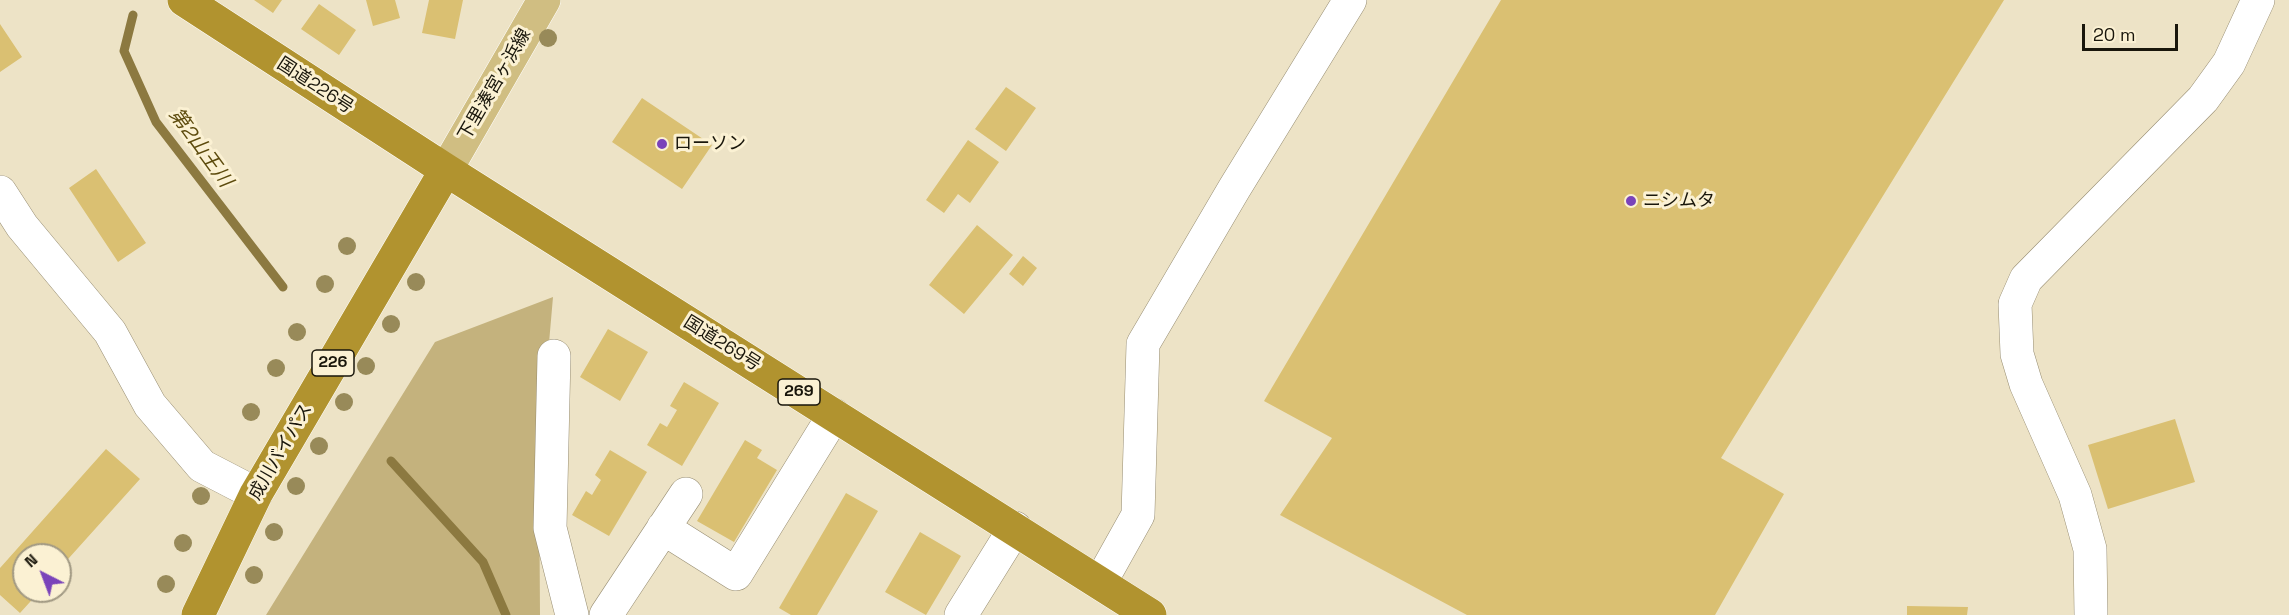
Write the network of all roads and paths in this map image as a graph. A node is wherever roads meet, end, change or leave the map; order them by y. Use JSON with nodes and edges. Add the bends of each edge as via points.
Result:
{"nodes":[{"id":1,"x":184,"y":0,"type":"edge"},
{"id":2,"x":544,"y":0,"type":"edge"},
{"id":3,"x":1350,"y":0,"type":"edge"},
{"id":4,"x":2258,"y":0,"type":"edge"},
{"id":5,"x":446,"y":170,"type":"junction"},
{"id":6,"x":0,"y":192,"type":"edge"},
{"id":7,"x":554,"y":356,"type":"dead end"},
{"id":8,"x":834,"y":415,"type":"junction"},
{"id":9,"x":256,"y":494,"type":"junction"},
{"id":10,"x":686,"y":494,"type":"dead end"},
{"id":11,"x":663,"y":528,"type":"junction"},
{"id":12,"x":1015,"y":528,"type":"junction"},
{"id":13,"x":1100,"y":583,"type":"junction"},
{"id":14,"x":198,"y":615,"type":"edge"},
{"id":15,"x":572,"y":615,"type":"edge"},
{"id":16,"x":606,"y":615,"type":"edge"},
{"id":17,"x":961,"y":615,"type":"edge"},
{"id":18,"x":1150,"y":615,"type":"edge"},
{"id":19,"x":2091,"y":615,"type":"edge"}],
"edges":[{"from":1,"to":5,"type":"highway","name":"国道226号"},
{"from":2,"to":5,"type":"main road","name":"下里湊宮ヶ浜線"},
{"from":3,"to":13,"type":"street","via":[[1143,344],[1138,515]]},
{"from":4,"to":19,"type":"street","via":[[2229,63],[2203,99],[2026,279],[2015,304],[2017,354],[2026,384],[2075,495],[2090,549]]},
{"from":5,"to":8,"type":"highway","name":"国道269号","number":"269"},
{"from":5,"to":9,"type":"highway","name":"成川バイパス","number":"226"},
{"from":6,"to":9,"type":"street","via":[[22,226],[110,332],[150,405],[202,466]]},
{"from":7,"to":15,"type":"street","via":[[550,528]]},
{"from":8,"to":11,"type":"street","via":[[736,574]]},
{"from":8,"to":12,"type":"highway","name":"国道269号","number":"269"},
{"from":9,"to":14,"type":"highway","name":"成川バイパス","number":"226"},
{"from":10,"to":11,"type":"street"},
{"from":11,"to":16,"type":"street"},
{"from":12,"to":13,"type":"highway","name":"国道269号","number":"269"},
{"from":12,"to":17,"type":"street"},
{"from":13,"to":18,"type":"highway","name":"国道269号","number":"269"}]}
